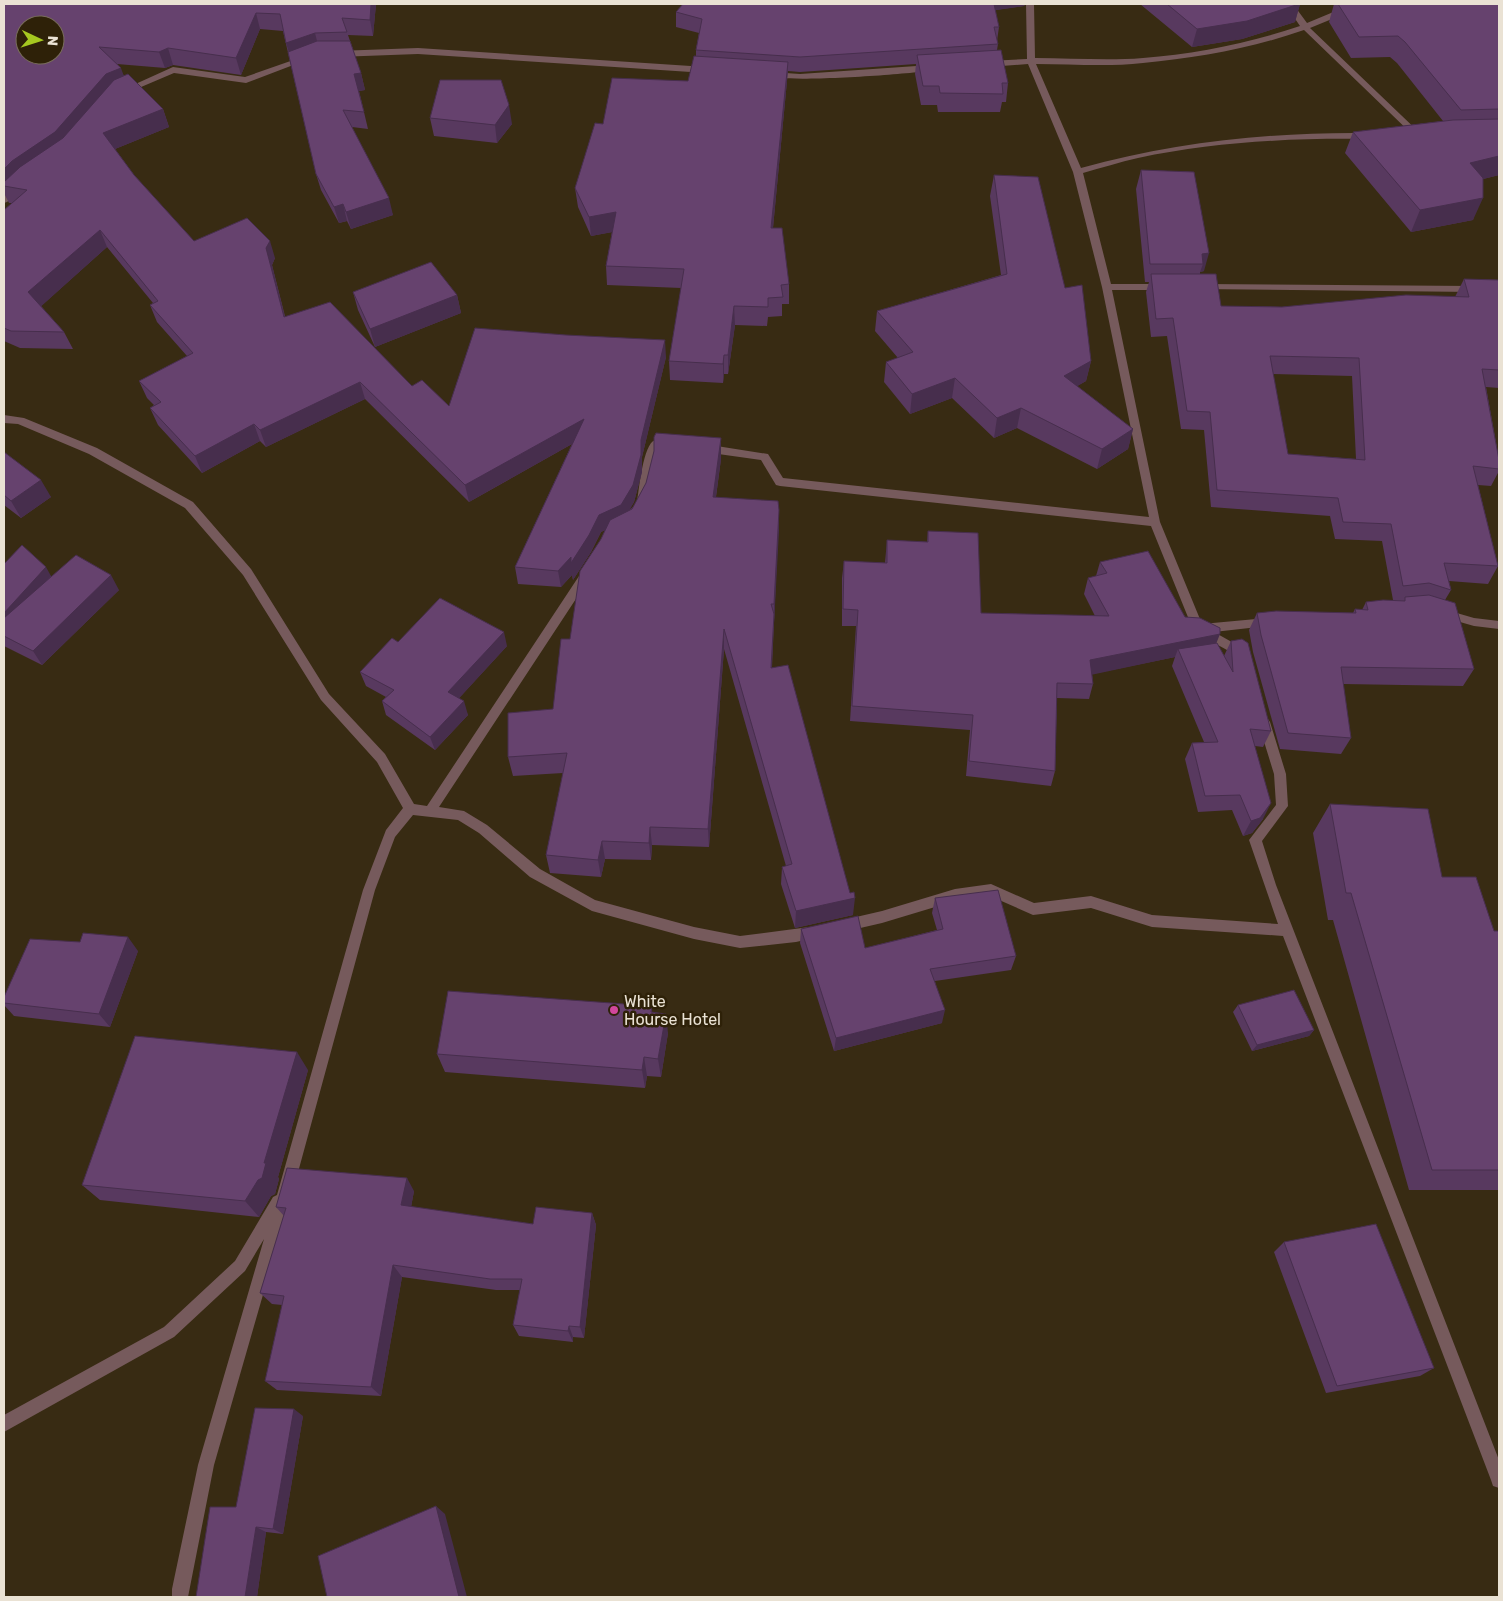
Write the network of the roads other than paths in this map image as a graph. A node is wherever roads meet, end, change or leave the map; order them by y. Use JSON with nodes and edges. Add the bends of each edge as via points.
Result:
{"nodes":[{"id":1,"x":1030,"y":4,"type":"edge"},
{"id":2,"x":1289,"y":4,"type":"edge"},
{"id":3,"x":1356,"y":8,"type":"edge"},
{"id":4,"x":1305,"y":27,"type":"junction"},
{"id":5,"x":330,"y":54,"type":"edge"},
{"id":6,"x":311,"y":57,"type":"edge"},
{"id":7,"x":1031,"y":61,"type":"junction"},
{"id":8,"x":983,"y":64,"type":"edge"},
{"id":9,"x":945,"y":67,"type":"edge"},
{"id":10,"x":712,"y":71,"type":"edge"},
{"id":11,"x":761,"y":74,"type":"edge"},
{"id":12,"x":116,"y":94,"type":"edge"},
{"id":13,"x":1372,"y":136,"type":"edge"},
{"id":14,"x":1401,"y":137,"type":"edge"},
{"id":15,"x":1078,"y":172,"type":"junction"},
{"id":16,"x":24,"y":181,"type":"edge"},
{"id":17,"x":4,"y":200,"type":"edge"},
{"id":18,"x":1107,"y":287,"type":"junction"},
{"id":19,"x":1175,"y":287,"type":"edge"},
{"id":20,"x":1195,"y":287,"type":"edge"},
{"id":21,"x":1478,"y":289,"type":"edge"},
{"id":22,"x":4,"y":419,"type":"edge"},
{"id":23,"x":637,"y":510,"type":"edge"},
{"id":24,"x":1155,"y":522,"type":"junction"},
{"id":25,"x":593,"y":563,"type":"edge"},
{"id":26,"x":1428,"y":609,"type":"edge"},
{"id":27,"x":1274,"y":621,"type":"edge"},
{"id":28,"x":1499,"y":625,"type":"edge"},
{"id":29,"x":1198,"y":629,"type":"junction"},
{"id":30,"x":1249,"y":665,"type":"edge"},
{"id":31,"x":1262,"y":712,"type":"edge"},
{"id":32,"x":410,"y":810,"type":"junction"},
{"id":33,"x":430,"y":811,"type":"junction"},
{"id":34,"x":1287,"y":930,"type":"junction"},
{"id":35,"x":288,"y":1187,"type":"junction"},
{"id":36,"x":4,"y":1424,"type":"edge"},
{"id":37,"x":1499,"y":1480,"type":"edge"},
{"id":38,"x":180,"y":1597,"type":"edge"}],
"edges":[{"from":1,"to":7,"type":"street"},
{"from":2,"to":4,"type":"street"},
{"from":3,"to":4,"type":"street","via":[[1336,12]]},
{"from":4,"to":7,"type":"street","via":[[1273,38],[1142,61]]},
{"from":4,"to":14,"type":"street","via":[[1426,137]]},
{"from":5,"to":10,"type":"street","via":[[418,51]]},
{"from":6,"to":12,"type":"street","via":[[246,80],[173,70]]},
{"from":7,"to":8,"type":"street"},
{"from":7,"to":15,"type":"street"},
{"from":9,"to":11,"type":"street","via":[[800,77]]},
{"from":13,"to":15,"type":"street","via":[[1314,134],[1220,143],[1144,154]]},
{"from":15,"to":18,"type":"street"},
{"from":16,"to":17,"type":"street"},
{"from":18,"to":19,"type":"street"},
{"from":18,"to":24,"type":"street"},
{"from":20,"to":21,"type":"street"},
{"from":22,"to":32,"type":"street","via":[[20,421],[93,451],[189,505],[247,572],[325,697],[381,758]]},
{"from":23,"to":24,"type":"street","via":[[642,503],[649,458],[655,444],[764,457],[780,482]]},
{"from":24,"to":29,"type":"street"},
{"from":25,"to":33,"type":"street"},
{"from":26,"to":28,"type":"street","via":[[1474,622]]},
{"from":27,"to":29,"type":"street"},
{"from":29,"to":30,"type":"street","via":[[1247,655]]},
{"from":31,"to":34,"type":"street","via":[[1280,774],[1282,806],[1255,840]]},
{"from":32,"to":33,"type":"street"},
{"from":32,"to":35,"type":"street","via":[[390,834],[369,890]]},
{"from":33,"to":34,"type":"street","via":[[460,815],[483,829],[535,873],[592,905],[694,934],[740,942],[796,936],[882,917],[955,895],[991,890],[1034,909],[1091,902],[1152,922]]},
{"from":34,"to":37,"type":"street"},
{"from":35,"to":36,"type":"street","via":[[240,1266],[169,1332]]},
{"from":35,"to":38,"type":"street","via":[[206,1465]]}]}
